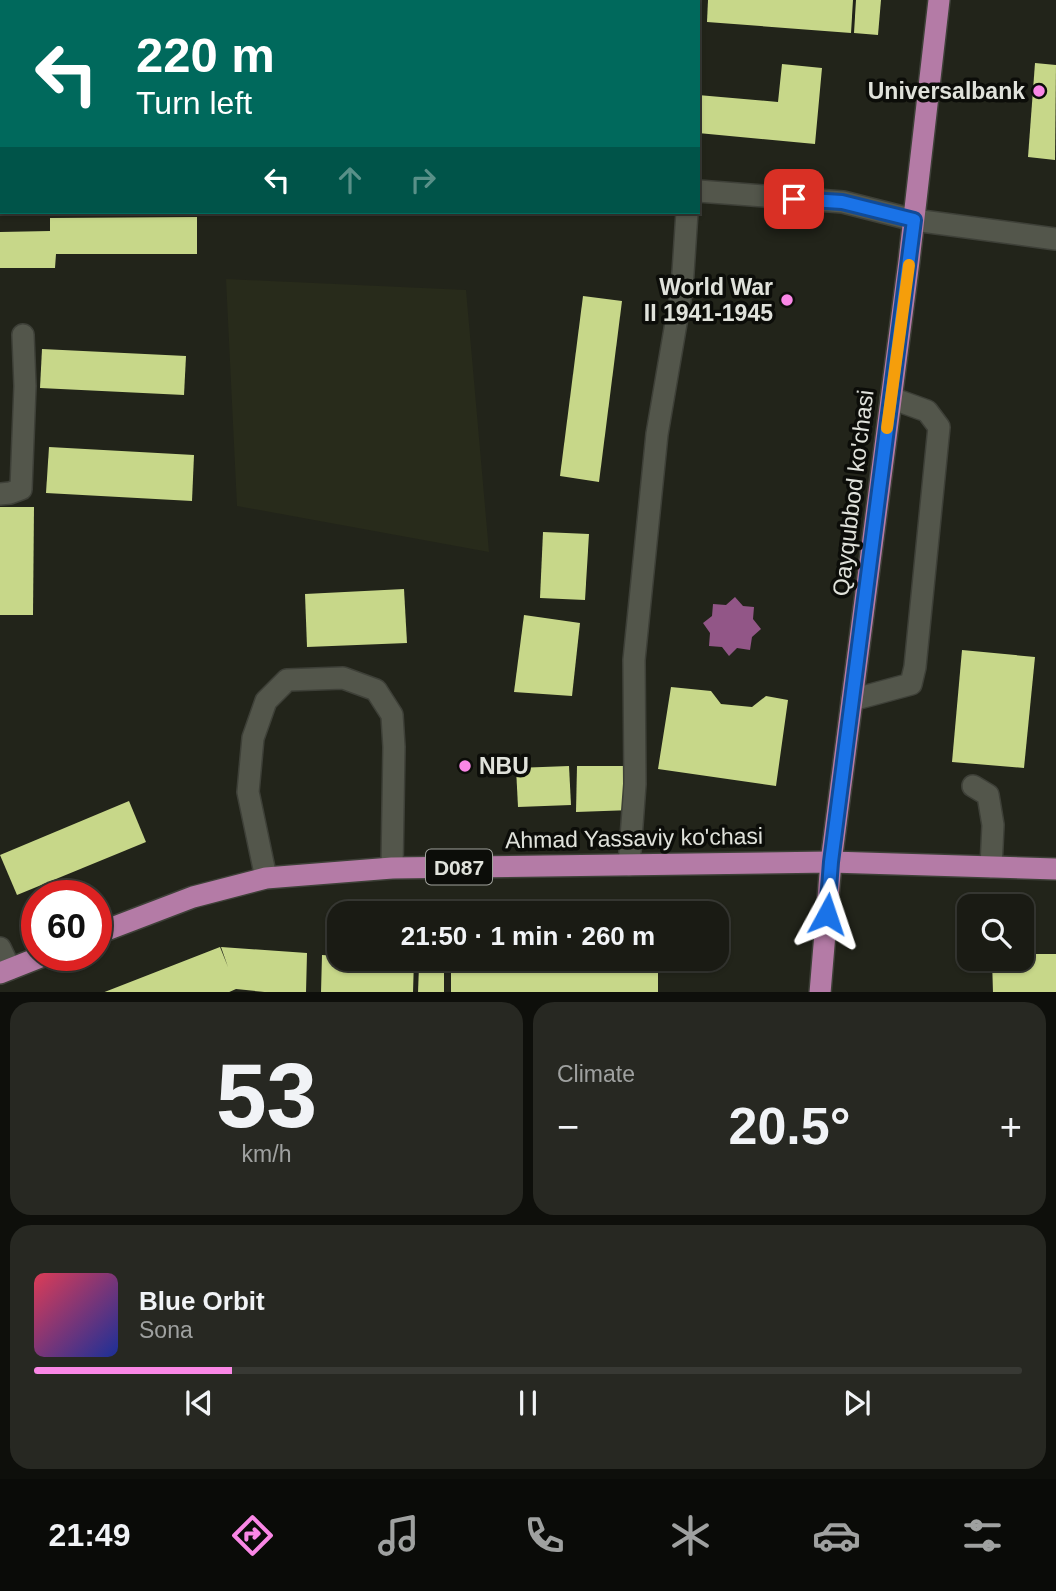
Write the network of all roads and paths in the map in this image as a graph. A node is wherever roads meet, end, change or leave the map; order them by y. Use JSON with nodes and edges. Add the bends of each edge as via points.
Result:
{"nodes":[{"id":1,"x":939,"y":0,"type":"edge"},
{"id":2,"x":700,"y":191,"type":"edge"},
{"id":3,"x":687,"y":214,"type":"edge"},
{"id":4,"x":914,"y":220,"type":"junction"},
{"id":5,"x":1050,"y":238,"type":"edge"},
{"id":6,"x":1056,"y":255,"type":"edge"},
{"id":7,"x":23,"y":335,"type":"dead end"},
{"id":8,"x":891,"y":398,"type":"junction"},
{"id":9,"x":0,"y":494,"type":"edge"},
{"id":10,"x":852,"y":700,"type":"junction"},
{"id":11,"x":973,"y":786,"type":"dead end"},
{"id":12,"x":831,"y":862,"type":"junction"},
{"id":13,"x":629,"y":864,"type":"junction"},
{"id":14,"x":991,"y":867,"type":"junction"},
{"id":15,"x":392,"y":868,"type":"junction"},
{"id":16,"x":1056,"y":869,"type":"edge"},
{"id":17,"x":266,"y":878,"type":"junction"},
{"id":18,"x":112,"y":928,"type":"edge"},
{"id":19,"x":0,"y":948,"type":"edge"},
{"id":20,"x":5,"y":971,"type":"edge"},
{"id":21,"x":820,"y":992,"type":"edge"}],
"edges":[{"from":1,"to":4,"type":"main road","name":"Qayqubbod ko'chasi"},
{"from":2,"to":4,"type":"street","via":[[842,202]]},
{"from":3,"to":13,"type":"street","via":[[682,288],[657,434],[634,660],[635,784]]},
{"from":4,"to":5,"type":"street"},
{"from":4,"to":8,"type":"main road","name":"Qayqubbod ko'chasi"},
{"from":5,"to":6,"type":"street"},
{"from":7,"to":9,"type":"street","via":[[21,489]]},
{"from":8,"to":10,"type":"main road","name":"Qayqubbod ko'chasi"},
{"from":8,"to":10,"type":"street","via":[[927,411],[939,427],[915,667],[911,684]]},
{"from":10,"to":12,"type":"main road","name":"Qayqubbod ko'chasi"},
{"from":11,"to":14,"type":"street","via":[[988,795],[993,825]]},
{"from":12,"to":13,"type":"main road","name":"Ahmad Yassaviy ko'chasi","number":"D087"},
{"from":12,"to":14,"type":"main road","name":"Ahmad Yassaviy ko'chasi","number":"D087"},
{"from":12,"to":21,"type":"main road","name":"Qayqubbod ko'chasi"},
{"from":13,"to":15,"type":"main road","name":"Ahmad Yassaviy ko'chasi","number":"D087"},
{"from":14,"to":16,"type":"main road","name":"Ahmad Yassaviy ko'chasi","number":"D087"},
{"from":15,"to":17,"type":"main road","name":"Ahmad Yassaviy ko'chasi","number":"D087"},
{"from":15,"to":17,"type":"street","via":[[392,715],[376,690],[343,678],[287,680],[266,701],[253,738],[248,792]]},
{"from":17,"to":18,"type":"main road","name":"Ahmad Yassaviy ko'chasi","number":"D087","via":[[193,897]]},
{"from":19,"to":20,"type":"street"}]}
